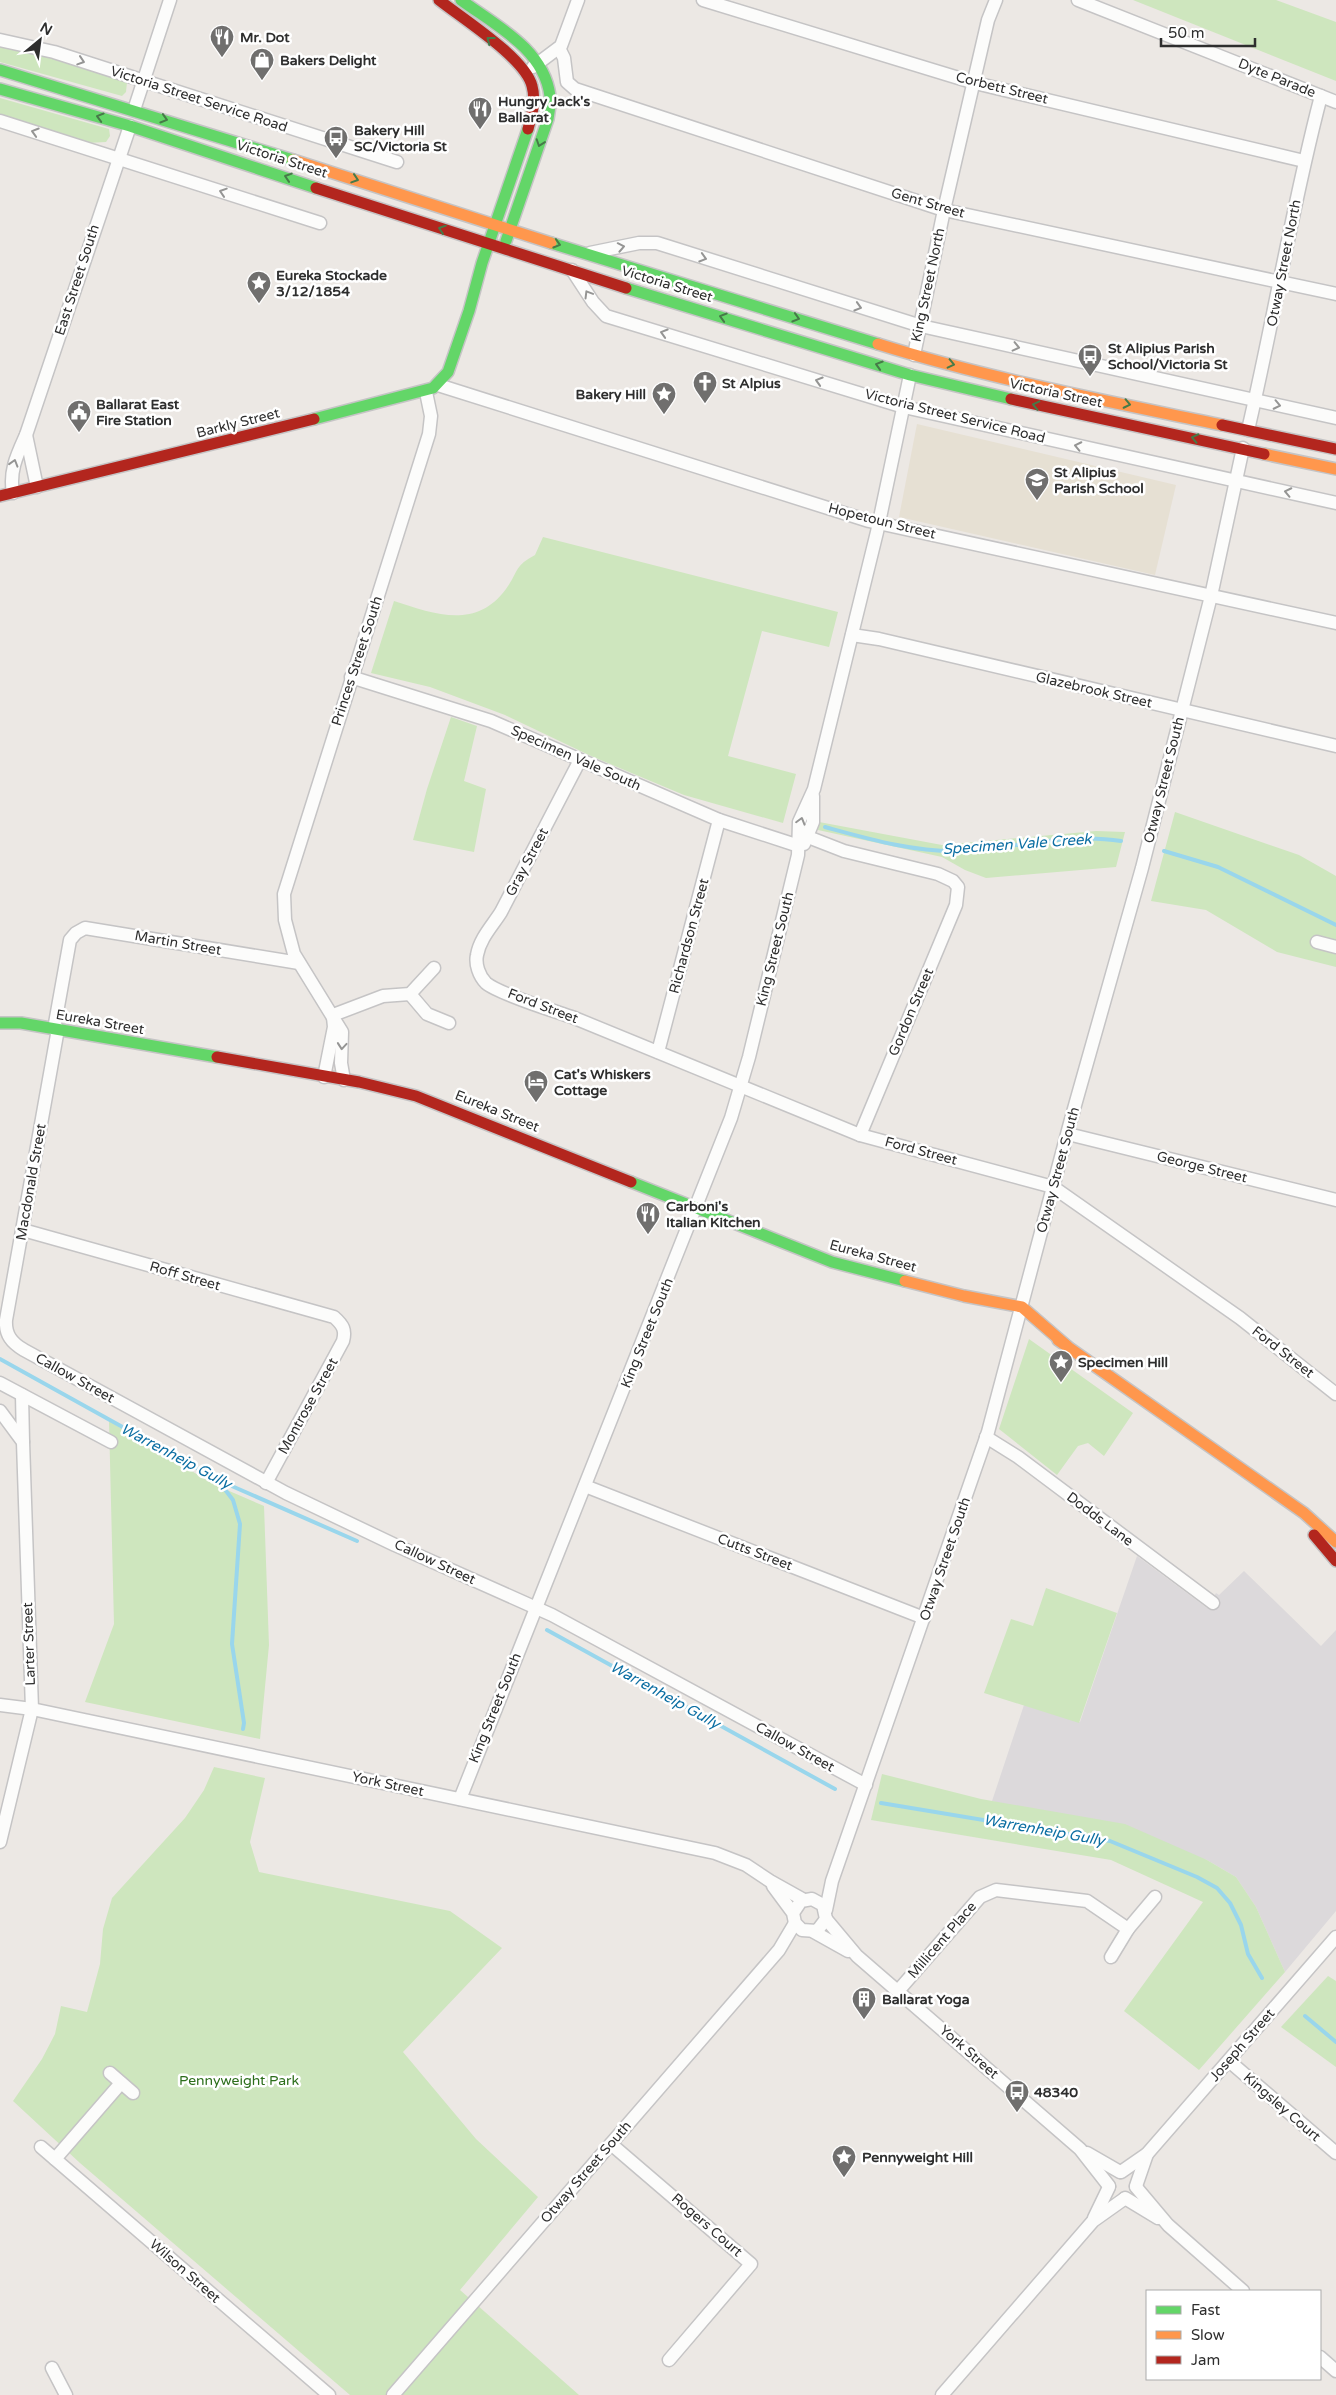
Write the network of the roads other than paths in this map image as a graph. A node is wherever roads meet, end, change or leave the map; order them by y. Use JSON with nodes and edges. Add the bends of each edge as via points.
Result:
{"nodes":[{"id":1,"x":170,"y":0,"type":"edge"},
{"id":2,"x":439,"y":0,"type":"edge"},
{"id":3,"x":461,"y":0,"type":"edge"},
{"id":4,"x":703,"y":0,"type":"edge"},
{"id":5,"x":990,"y":0,"type":"edge"},
{"id":6,"x":996,"y":0,"type":"edge"},
{"id":7,"x":1078,"y":0,"type":"edge"},
{"id":8,"x":578,"y":2,"type":"edge"},
{"id":9,"x":988,"y":20,"type":"junction"},
{"id":10,"x":0,"y":40,"type":"edge"},
{"id":11,"x":559,"y":48,"type":"junction"},
{"id":12,"x":539,"y":63,"type":"junction"},
{"id":13,"x":0,"y":70,"type":"edge"},
{"id":14,"x":527,"y":71,"type":"junction"},
{"id":15,"x":144,"y":81,"type":"junction"},
{"id":16,"x":975,"y":83,"type":"junction"},
{"id":17,"x":0,"y":89,"type":"edge"},
{"id":18,"x":1321,"y":96,"type":"junction"},
{"id":19,"x":1336,"y":102,"type":"edge"},
{"id":20,"x":134,"y":110,"type":"junction"},
{"id":21,"x":0,"y":121,"type":"edge"},
{"id":22,"x":130,"y":126,"type":"junction"},
{"id":23,"x":119,"y":159,"type":"junction"},
{"id":24,"x":1304,"y":161,"type":"junction"},
{"id":25,"x":397,"y":162,"type":"dead end"},
{"id":26,"x":944,"y":210,"type":"junction"},
{"id":27,"x":320,"y":223,"type":"dead end"},
{"id":28,"x":495,"y":225,"type":"junction"},
{"id":29,"x":510,"y":230,"type":"junction"},
{"id":30,"x":488,"y":244,"type":"junction"},
{"id":31,"x":586,"y":253,"type":"junction"},
{"id":32,"x":497,"y":258,"type":"junction"},
{"id":33,"x":572,"y":270,"type":"junction"},
{"id":34,"x":1281,"y":282,"type":"junction"},
{"id":35,"x":1336,"y":294,"type":"edge"},
{"id":36,"x":470,"y":311,"type":"junction"},
{"id":37,"x":921,"y":326,"type":"junction"},
{"id":38,"x":914,"y":355,"type":"junction"},
{"id":39,"x":910,"y":375,"type":"junction"},
{"id":40,"x":438,"y":385,"type":"junction"},
{"id":41,"x":426,"y":392,"type":"junction"},
{"id":42,"x":1255,"y":400,"type":"junction"},
{"id":43,"x":904,"y":407,"type":"junction"},
{"id":44,"x":1336,"y":418,"type":"edge"},
{"id":45,"x":1248,"y":430,"type":"junction"},
{"id":46,"x":26,"y":435,"type":"junction"},
{"id":47,"x":1243,"y":448,"type":"junction"},
{"id":48,"x":1336,"y":449,"type":"edge"},
{"id":49,"x":1336,"y":469,"type":"edge"},
{"id":50,"x":1236,"y":481,"type":"junction"},
{"id":51,"x":37,"y":487,"type":"junction"},
{"id":52,"x":13,"y":493,"type":"junction"},
{"id":53,"x":0,"y":496,"type":"edge"},
{"id":54,"x":1336,"y":502,"type":"edge"},
{"id":55,"x":879,"y":523,"type":"junction"},
{"id":56,"x":1211,"y":596,"type":"junction"},
{"id":57,"x":1336,"y":623,"type":"edge"},
{"id":58,"x":852,"y":635,"type":"junction"},
{"id":59,"x":351,"y":677,"type":"junction"},
{"id":60,"x":1181,"y":710,"type":"junction"},
{"id":61,"x":1336,"y":746,"type":"edge"},
{"id":62,"x":580,"y":760,"type":"junction"},
{"id":63,"x":719,"y":820,"type":"junction"},
{"id":64,"x":802,"y":846,"type":"junction"},
{"id":65,"x":958,"y":887,"type":"joint"},
{"id":66,"x":1316,"y":942,"type":"dead end"},
{"id":67,"x":1336,"y":946,"type":"edge"},
{"id":68,"x":68,"y":948,"type":"joint"},
{"id":69,"x":299,"y":963,"type":"junction"},
{"id":70,"x":476,"y":964,"type":"joint"},
{"id":71,"x":434,"y":968,"type":"dead end"},
{"id":72,"x":410,"y":994,"type":"junction"},
{"id":73,"x":333,"y":1015,"type":"junction"},
{"id":74,"x":0,"y":1023,"type":"edge"},
{"id":75,"x":449,"y":1023,"type":"dead end"},
{"id":76,"x":56,"y":1029,"type":"junction"},
{"id":77,"x":658,"y":1052,"type":"junction"},
{"id":78,"x":324,"y":1077,"type":"junction"},
{"id":79,"x":344,"y":1080,"type":"junction"},
{"id":80,"x":741,"y":1086,"type":"junction"},
{"id":81,"x":1068,"y":1134,"type":"junction"},
{"id":82,"x":860,"y":1135,"type":"junction"},
{"id":83,"x":1053,"y":1187,"type":"junction"},
{"id":84,"x":1336,"y":1200,"type":"edge"},
{"id":85,"x":696,"y":1208,"type":"junction"},
{"id":86,"x":22,"y":1230,"type":"junction"},
{"id":87,"x":1020,"y":1312,"type":"junction"},
{"id":88,"x":344,"y":1327,"type":"joint"},
{"id":89,"x":8,"y":1335,"type":"joint"},
{"id":90,"x":0,"y":1382,"type":"edge"},
{"id":91,"x":1336,"y":1394,"type":"edge"},
{"id":92,"x":22,"y":1395,"type":"junction"},
{"id":93,"x":0,"y":1411,"type":"edge"},
{"id":94,"x":986,"y":1437,"type":"junction"},
{"id":95,"x":23,"y":1442,"type":"junction"},
{"id":96,"x":111,"y":1442,"type":"dead end"},
{"id":97,"x":266,"y":1483,"type":"junction"},
{"id":98,"x":585,"y":1486,"type":"junction"},
{"id":99,"x":1269,"y":1489,"type":"junction"},
{"id":100,"x":1336,"y":1542,"type":"edge"},
{"id":101,"x":1336,"y":1561,"type":"edge"},
{"id":102,"x":1213,"y":1603,"type":"dead end"},
{"id":103,"x":536,"y":1607,"type":"junction"},
{"id":104,"x":924,"y":1618,"type":"junction"},
{"id":105,"x":0,"y":1704,"type":"edge"},
{"id":106,"x":32,"y":1709,"type":"junction"},
{"id":107,"x":866,"y":1785,"type":"junction"},
{"id":108,"x":460,"y":1799,"type":"junction"},
{"id":109,"x":0,"y":1842,"type":"edge"},
{"id":110,"x":832,"y":1881,"type":"junction"},
{"id":111,"x":770,"y":1882,"type":"junction"},
{"id":112,"x":1155,"y":1897,"type":"dead end"},
{"id":113,"x":808,"y":1900,"type":"junction"},
{"id":114,"x":826,"y":1915,"type":"junction"},
{"id":115,"x":794,"y":1918,"type":"junction"},
{"id":116,"x":1128,"y":1930,"type":"junction"},
{"id":117,"x":810,"y":1932,"type":"junction"},
{"id":118,"x":1336,"y":1937,"type":"edge"},
{"id":119,"x":779,"y":1950,"type":"junction"},
{"id":120,"x":857,"y":1956,"type":"junction"},
{"id":121,"x":1111,"y":1957,"type":"dead end"},
{"id":122,"x":898,"y":1991,"type":"junction"},
{"id":123,"x":1229,"y":2060,"type":"junction"},
{"id":124,"x":110,"y":2073,"type":"dead end"},
{"id":125,"x":121,"y":2083,"type":"junction"},
{"id":126,"x":133,"y":2093,"type":"dead end"},
{"id":127,"x":611,"y":2144,"type":"junction"},
{"id":128,"x":41,"y":2147,"type":"dead end"},
{"id":129,"x":1080,"y":2149,"type":"junction"},
{"id":130,"x":1336,"y":2153,"type":"edge"},
{"id":131,"x":1148,"y":2154,"type":"junction"},
{"id":132,"x":55,"y":2160,"type":"junction"},
{"id":133,"x":1121,"y":2172,"type":"junction"},
{"id":134,"x":1109,"y":2186,"type":"junction"},
{"id":135,"x":1136,"y":2187,"type":"junction"},
{"id":136,"x":1124,"y":2198,"type":"junction"},
{"id":137,"x":1093,"y":2221,"type":"junction"},
{"id":138,"x":1168,"y":2225,"type":"junction"},
{"id":139,"x":1242,"y":2290,"type":"edge"},
{"id":140,"x":1321,"y":2358,"type":"edge"},
{"id":141,"x":669,"y":2360,"type":"dead end"},
{"id":142,"x":52,"y":2368,"type":"dead end"},
{"id":143,"x":1336,"y":2371,"type":"edge"},
{"id":144,"x":66,"y":2395,"type":"edge"},
{"id":145,"x":329,"y":2395,"type":"edge"},
{"id":146,"x":393,"y":2395,"type":"edge"},
{"id":147,"x":942,"y":2395,"type":"edge"}],
"edges":[{"from":1,"to":15,"type":"street"},
{"from":14,"to":2,"type":"main road","one_way":true},
{"from":3,"to":12,"type":"main road","via":[[519,42]]},
{"from":4,"to":16,"type":"street","name":"Corbett Street"},
{"from":5,"to":9,"type":"street","name":"King Street North"},
{"from":6,"to":9,"type":"street","name":"King Street North"},
{"from":7,"to":18,"type":"street","name":"Dyte Parade"},
{"from":8,"to":11,"type":"street"},
{"from":9,"to":16,"type":"street","name":"King Street North"},
{"from":10,"to":15,"type":"street","name":"Victoria Street Service Road","one_way":true,"via":[[54,52]]},
{"from":11,"to":12,"type":"street"},
{"from":11,"to":26,"type":"street","name":"Gent Street","via":[[564,58],[567,82],[575,89]]},
{"from":12,"to":14,"type":"street"},
{"from":12,"to":29,"type":"main road","one_way":true,"via":[[550,89],[550,112]]},
{"from":13,"to":20,"type":"main road","name":"Victoria Street"},
{"from":14,"to":28,"type":"main road","via":[[534,93],[534,111]]},
{"from":15,"to":20,"type":"street"},
{"from":15,"to":25,"type":"street","name":"Victoria Street Service Road"},
{"from":16,"to":24,"type":"street","name":"Corbett Street"},
{"from":16,"to":26,"type":"street","name":"King Street North"},
{"from":22,"to":17,"type":"main road","name":"Victoria Street","one_way":true},
{"from":18,"to":19,"type":"street","name":"Dyte Parade"},
{"from":18,"to":24,"type":"street","name":"Otway Street North"},
{"from":20,"to":28,"type":"main road","name":"Victoria Street","one_way":true},
{"from":23,"to":21,"type":"street","one_way":true},
{"from":22,"to":23,"type":"street","name":"East Street South"},
{"from":30,"to":22,"type":"main road","name":"Victoria Street","one_way":true},
{"from":27,"to":23,"type":"street","one_way":true},
{"from":23,"to":46,"type":"street","name":"East Street South"},
{"from":24,"to":34,"type":"street","name":"Otway Street North"},
{"from":26,"to":34,"type":"street","name":"Gent Street"},
{"from":26,"to":37,"type":"street","name":"King Street North"},
{"from":28,"to":29,"type":"main road","name":"Victoria Street"},
{"from":28,"to":30,"type":"main road"},
{"from":29,"to":31,"type":"main road","name":"Victoria Street","one_way":true},
{"from":29,"to":32,"type":"main road"},
{"from":30,"to":32,"type":"main road","name":"Victoria Street"},
{"from":30,"to":36,"type":"main road"},
{"from":31,"to":37,"type":"street","one_way":true,"via":[[639,243],[657,243]]},
{"from":31,"to":38,"type":"main road","name":"Victoria Street","one_way":true},
{"from":32,"to":33,"type":"main road","name":"Victoria Street"},
{"from":32,"to":36,"type":"main road"},
{"from":39,"to":33,"type":"main road","name":"Victoria Street","one_way":true},
{"from":43,"to":33,"type":"street","name":"Victoria Street Service Road","one_way":true,"via":[[606,316]]},
{"from":34,"to":35,"type":"street","name":"Gent Street"},
{"from":34,"to":42,"type":"street","name":"Otway Street North"},
{"from":36,"to":40,"type":"main road","via":[[448,372]]},
{"from":37,"to":38,"type":"street","name":"King Street North"},
{"from":37,"to":42,"type":"street","one_way":true},
{"from":38,"to":39,"type":"main road","name":"King Street North"},
{"from":38,"to":45,"type":"main road","name":"Victoria Street","one_way":true},
{"from":39,"to":43,"type":"street","name":"King Street South"},
{"from":47,"to":39,"type":"main road","name":"Victoria Street","one_way":true},
{"from":40,"to":41,"type":"main road"},
{"from":40,"to":55,"type":"street","name":"Hopetoun Street"},
{"from":41,"to":51,"type":"main road","name":"Barkly Street"},
{"from":41,"to":59,"type":"street","name":"Princes Street South","via":[[430,429]]},
{"from":42,"to":44,"type":"street","one_way":true},
{"from":42,"to":45,"type":"street","name":"Otway Street North"},
{"from":50,"to":43,"type":"street","name":"Victoria Street Service Road","one_way":true},
{"from":43,"to":55,"type":"street","name":"King Street South"},
{"from":45,"to":48,"type":"main road","name":"Victoria Street"},
{"from":46,"to":51,"type":"street"},
{"from":52,"to":46,"type":"street","name":"East Street South","one_way":true,"via":[[12,470]]},
{"from":47,"to":49,"type":"main road","name":"Victoria Street"},
{"from":47,"to":50,"type":"street","name":"Otway Street South"},
{"from":54,"to":50,"type":"street","name":"Victoria Street Service Road","one_way":true},
{"from":50,"to":56,"type":"street","name":"Otway Street South"},
{"from":51,"to":52,"type":"main road","name":"Barkly Street"},
{"from":52,"to":53,"type":"main road","name":"Barkly Street"},
{"from":55,"to":56,"type":"street","name":"Hopetoun Street"},
{"from":55,"to":58,"type":"street","name":"King Street South"},
{"from":56,"to":57,"type":"street","name":"Hopetoun Street"},
{"from":56,"to":60,"type":"street","name":"Otway Street South"},
{"from":58,"to":60,"type":"street","name":"Glazebrook Street"},
{"from":58,"to":64,"type":"street","name":"King Street South","via":[[814,789],[799,822]]},
{"from":59,"to":62,"type":"street","name":"Specimen Vale South","via":[[491,721]]},
{"from":59,"to":69,"type":"street","name":"Princes Street South","via":[[284,894],[286,929]]},
{"from":60,"to":61,"type":"street","name":"Glazebrook Street"},
{"from":60,"to":81,"type":"street","name":"Otway Street South","via":[[1142,868]]},
{"from":62,"to":63,"type":"street","name":"Specimen Vale South"},
{"from":62,"to":70,"type":"street","name":"Gray Street","via":[[502,912],[485,935]]},
{"from":63,"to":64,"type":"street","name":"Specimen Vale South"},
{"from":63,"to":77,"type":"street","name":"Richardson Street"},
{"from":64,"to":65,"type":"street","name":"Specimen Vale South","via":[[844,851],[938,874],[953,880]]},
{"from":64,"to":80,"type":"street","name":"King Street South"},
{"from":65,"to":82,"type":"street","name":"Gordon Street","via":[[956,905]]},
{"from":66,"to":67,"type":"street"},
{"from":68,"to":69,"type":"street","name":"Martin Street","via":[[74,934],[88,928]]},
{"from":68,"to":76,"type":"street","name":"Macdonald Street"},
{"from":69,"to":73,"type":"street","name":"Princes Street South"},
{"from":70,"to":77,"type":"street","name":"Ford Street","via":[[492,987]]},
{"from":71,"to":72,"type":"street"},
{"from":72,"to":73,"type":"street","via":[[383,996]]},
{"from":72,"to":75,"type":"street","via":[[427,1014]]},
{"from":73,"to":78,"type":"street","via":[[334,1027]]},
{"from":73,"to":79,"type":"street","name":"Princes Street South","one_way":true,"via":[[342,1034]]},
{"from":74,"to":76,"type":"main road","name":"Eureka Street"},
{"from":76,"to":78,"type":"main road","name":"Eureka Street"},
{"from":76,"to":86,"type":"street","name":"Macdonald Street"},
{"from":77,"to":80,"type":"street","name":"Ford Street"},
{"from":78,"to":79,"type":"main road","name":"Eureka Street"},
{"from":79,"to":85,"type":"main road","name":"Eureka Street","via":[[429,1100]]},
{"from":80,"to":82,"type":"street","name":"Ford Street"},
{"from":80,"to":85,"type":"street","name":"King Street South"},
{"from":81,"to":83,"type":"street","name":"Otway Street South"},
{"from":81,"to":84,"type":"street","name":"George Street"},
{"from":82,"to":83,"type":"street","name":"Ford Street"},
{"from":83,"to":87,"type":"street","name":"Otway Street South"},
{"from":83,"to":91,"type":"street","name":"Ford Street","via":[[1240,1318]]},
{"from":85,"to":87,"type":"main road","name":"Eureka Street","via":[[832,1262]]},
{"from":85,"to":98,"type":"street","name":"King Street South"},
{"from":86,"to":88,"type":"street","name":"Roff Street","via":[[334,1318]]},
{"from":86,"to":89,"type":"street","name":"Macdonald Street","via":[[6,1323]]},
{"from":87,"to":94,"type":"street","name":"Otway Street South"},
{"from":87,"to":99,"type":"main road","name":"Eureka Street"},
{"from":88,"to":97,"type":"street","name":"Montrose Street","via":[[343,1341]]},
{"from":89,"to":97,"type":"street","name":"Callow Street","via":[[24,1350]]},
{"from":90,"to":92,"type":"street"},
{"from":92,"to":95,"type":"street","name":"Larter Street"},
{"from":92,"to":96,"type":"street"},
{"from":93,"to":95,"type":"street"},
{"from":94,"to":102,"type":"street","name":"Dodds Lane","via":[[1018,1457]]},
{"from":94,"to":104,"type":"street","name":"Otway Street South"},
{"from":95,"to":106,"type":"street","name":"Larter Street"},
{"from":97,"to":103,"type":"street","name":"Callow Street","via":[[395,1545]]},
{"from":98,"to":103,"type":"street","name":"King Street South"},
{"from":98,"to":104,"type":"street","name":"Cutts Street"},
{"from":99,"to":100,"type":"main road","name":"Eureka Street","via":[[1304,1513]]},
{"from":99,"to":101,"type":"main road","name":"Eureka Street"},
{"from":103,"to":107,"type":"street","name":"Callow Street"},
{"from":103,"to":108,"type":"street","name":"King Street South"},
{"from":104,"to":107,"type":"street","name":"Otway Street South"},
{"from":105,"to":106,"type":"street","name":"York Street"},
{"from":106,"to":108,"type":"street","name":"York Street"},
{"from":106,"to":109,"type":"street","name":"Larter Street"},
{"from":107,"to":110,"type":"street","name":"Otway Street South"},
{"from":108,"to":111,"type":"street","name":"York Street","via":[[715,1853],[746,1865]]},
{"from":110,"to":113,"type":"street","name":"Otway Street South"},
{"from":110,"to":114,"type":"street","name":"Otway Street South"},
{"from":111,"to":113,"type":"street","name":"York Street"},
{"from":111,"to":115,"type":"street","name":"York Street"},
{"from":112,"to":116,"type":"street"},
{"from":113,"to":114,"type":"street","via":[[820,1902]]},
{"from":113,"to":115,"type":"street","via":[[798,1905]]},
{"from":114,"to":117,"type":"street","via":[[822,1928]]},
{"from":114,"to":120,"type":"street","name":"York Street"},
{"from":115,"to":117,"type":"street"},
{"from":115,"to":119,"type":"street","name":"Otway Street South"},
{"from":116,"to":121,"type":"street"},
{"from":116,"to":122,"type":"street","name":"Millicent Place","via":[[1087,1901],[996,1890],[980,1897]]},
{"from":117,"to":119,"type":"street","name":"Otway Street South"},
{"from":117,"to":120,"type":"street","name":"York Street"},
{"from":118,"to":123,"type":"street","name":"Joseph Street"},
{"from":119,"to":127,"type":"street","name":"Otway Street South"},
{"from":120,"to":122,"type":"street","name":"York Street"},
{"from":122,"to":129,"type":"street","name":"York Street"},
{"from":123,"to":130,"type":"street","name":"Kingsley Court"},
{"from":123,"to":131,"type":"street","name":"Joseph Street"},
{"from":124,"to":125,"type":"street"},
{"from":125,"to":126,"type":"street"},
{"from":125,"to":132,"type":"street"},
{"from":127,"to":141,"type":"street","name":"Rogers Court","via":[[751,2264]]},
{"from":127,"to":146,"type":"street","name":"Otway Street South"},
{"from":128,"to":132,"type":"street","name":"Wilson Street"},
{"from":129,"to":133,"type":"street","name":"York Street"},
{"from":129,"to":134,"type":"street","name":"York Street"},
{"from":131,"to":133,"type":"street","name":"Joseph Street"},
{"from":131,"to":135,"type":"street","name":"Joseph Street"},
{"from":132,"to":145,"type":"street","name":"Wilson Street"},
{"from":133,"to":134,"type":"street","via":[[1112,2177]]},
{"from":133,"to":135,"type":"street","via":[[1133,2177]]},
{"from":134,"to":136,"type":"street","via":[[1113,2194]]},
{"from":134,"to":137,"type":"street"},
{"from":135,"to":136,"type":"street","via":[[1131,2196]]},
{"from":135,"to":138,"type":"street"},
{"from":136,"to":137,"type":"street"},
{"from":136,"to":138,"type":"street"},
{"from":137,"to":147,"type":"street"},
{"from":138,"to":139,"type":"street"},
{"from":140,"to":143,"type":"street"},
{"from":142,"to":144,"type":"street"}]}
